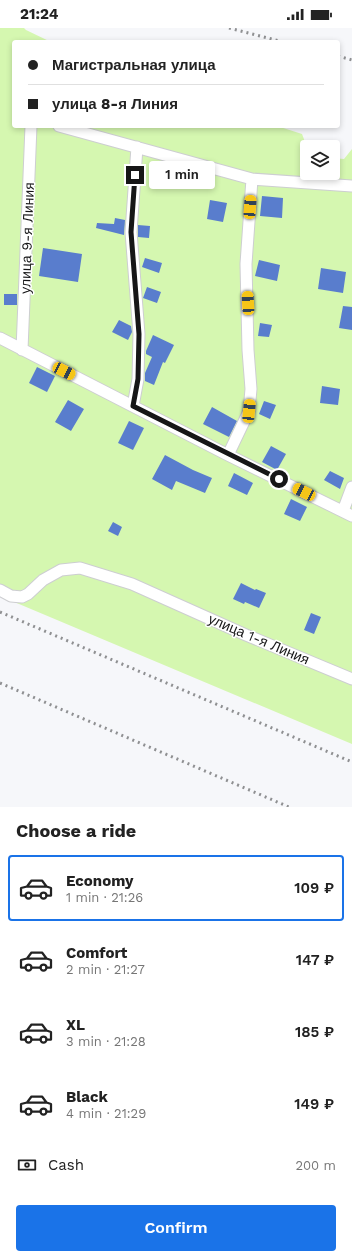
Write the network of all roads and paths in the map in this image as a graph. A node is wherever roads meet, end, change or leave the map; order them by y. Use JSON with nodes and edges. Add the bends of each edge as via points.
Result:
{"nodes":[{"id":1,"x":31,"y":128,"type":"edge"},
{"id":2,"x":66,"y":128,"type":"edge"},
{"id":3,"x":137,"y":147,"type":"junction"},
{"id":4,"x":252,"y":179,"type":"junction"},
{"id":5,"x":352,"y":186,"type":"edge"},
{"id":6,"x":0,"y":338,"type":"edge"},
{"id":7,"x":22,"y":350,"type":"junction"},
{"id":8,"x":133,"y":406,"type":"junction"},
{"id":9,"x":228,"y":455,"type":"junction"},
{"id":10,"x":352,"y":487,"type":"edge"},
{"id":11,"x":347,"y":514,"type":"edge"},
{"id":12,"x":0,"y":590,"type":"edge"},
{"id":13,"x":352,"y":679,"type":"edge"}],
"edges":[{"from":1,"to":7,"type":"street","name":"улица 9-я Линия"},
{"from":2,"to":3,"type":"street"},
{"from":3,"to":4,"type":"street"},
{"from":3,"to":8,"type":"street","via":[[131,232],[139,334],[138,379]]},
{"from":4,"to":5,"type":"street"},
{"from":4,"to":9,"type":"street","via":[[246,264],[251,389],[249,411]]},
{"from":6,"to":7,"type":"street"},
{"from":7,"to":8,"type":"street"},
{"from":8,"to":9,"type":"street"},
{"from":9,"to":11,"type":"street"},
{"from":10,"to":11,"type":"street"},
{"from":12,"to":13,"type":"street","name":"улица 1-я Линия","via":[[11,596],[22,597],[43,580],[61,570],[80,568],[132,584]]}]}
